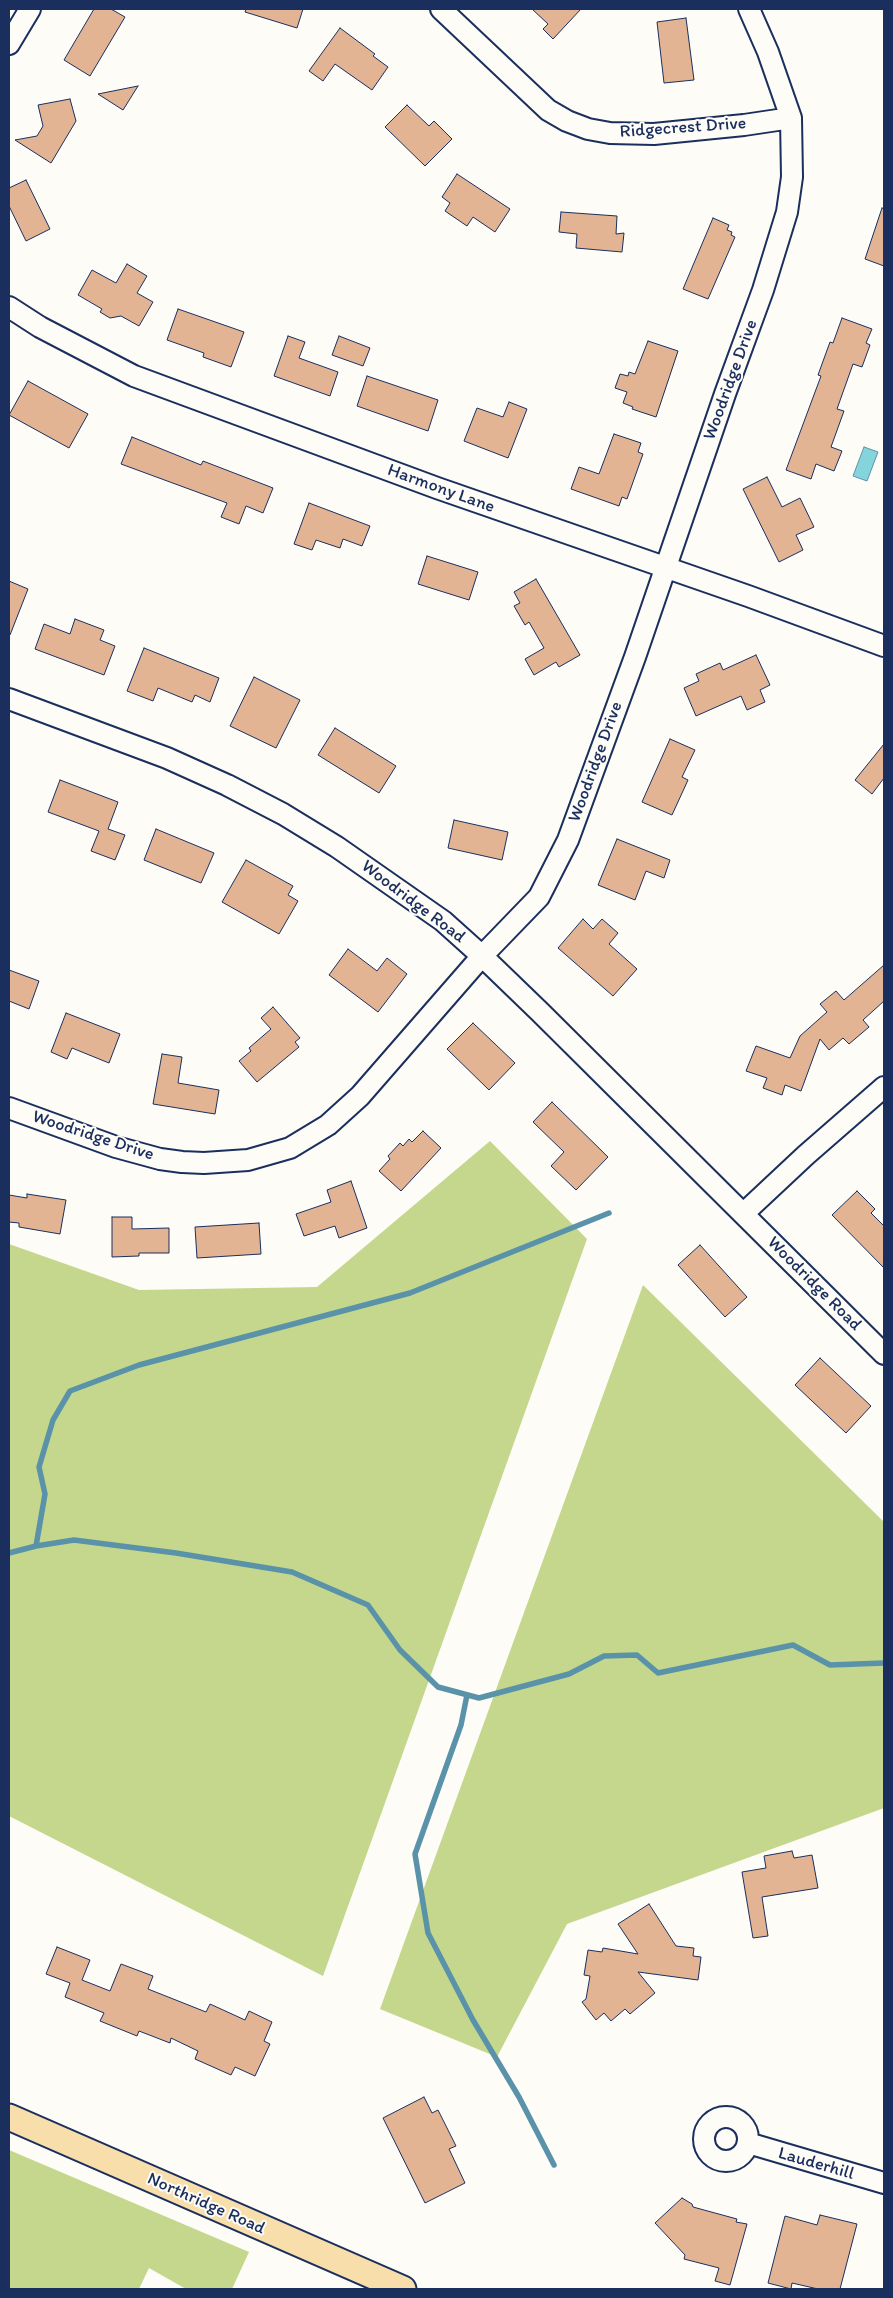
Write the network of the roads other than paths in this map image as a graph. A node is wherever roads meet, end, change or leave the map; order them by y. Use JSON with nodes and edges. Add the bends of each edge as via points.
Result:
{"nodes":[{"id":1,"x":30,"y":9,"type":"edge"},
{"id":2,"x":441,"y":9,"type":"edge"},
{"id":3,"x":750,"y":9,"type":"edge"},
{"id":4,"x":9,"y":44,"type":"edge"},
{"id":5,"x":790,"y":118,"type":"junction"},
{"id":6,"x":9,"y":307,"type":"edge"},
{"id":7,"x":665,"y":568,"type":"junction"},
{"id":8,"x":884,"y":646,"type":"edge"},
{"id":9,"x":9,"y":699,"type":"edge"},
{"id":10,"x":482,"y":956,"type":"junction"},
{"id":11,"x":884,"y":1087,"type":"edge"},
{"id":12,"x":9,"y":1108,"type":"edge"},
{"id":13,"x":744,"y":1213,"type":"junction"},
{"id":14,"x":884,"y":1354,"type":"edge"},
{"id":15,"x":9,"y":2117,"type":"edge"},
{"id":16,"x":748,"y":2143,"type":"dead end"},
{"id":17,"x":884,"y":2183,"type":"edge"},
{"id":18,"x":403,"y":2289,"type":"edge"}],
"edges":[{"from":1,"to":4,"type":"street"},
{"from":2,"to":5,"type":"street","name":"Ridgecrest Drive","via":[[548,110],[588,129],[654,134]]},
{"from":3,"to":5,"type":"street","name":"Woodridge Drive"},
{"from":5,"to":7,"type":"street","name":"Woodridge Drive","via":[[792,177],[787,212]]},
{"from":6,"to":7,"type":"street","name":"Harmony Lane","via":[[40,327],[134,376]]},
{"from":7,"to":8,"type":"street","name":"Harmony Lane"},
{"from":7,"to":10,"type":"street","name":"Woodridge Drive","via":[[568,840],[539,896]]},
{"from":9,"to":10,"type":"street","name":"Woodridge Road","via":[[167,758],[227,784],[283,814],[391,883],[443,921]]},
{"from":10,"to":12,"type":"street","name":"Woodridge Drive","via":[[360,1096],[310,1137],[270,1155],[204,1164],[160,1159],[116,1147]]},
{"from":10,"to":13,"type":"street","name":"Woodridge Road"},
{"from":11,"to":13,"type":"street"},
{"from":13,"to":14,"type":"street","name":"Woodridge Road"},
{"from":15,"to":18,"type":"main road","name":"Northridge Road"},
{"from":16,"to":17,"type":"street","name":"Lauderhill"}]}
